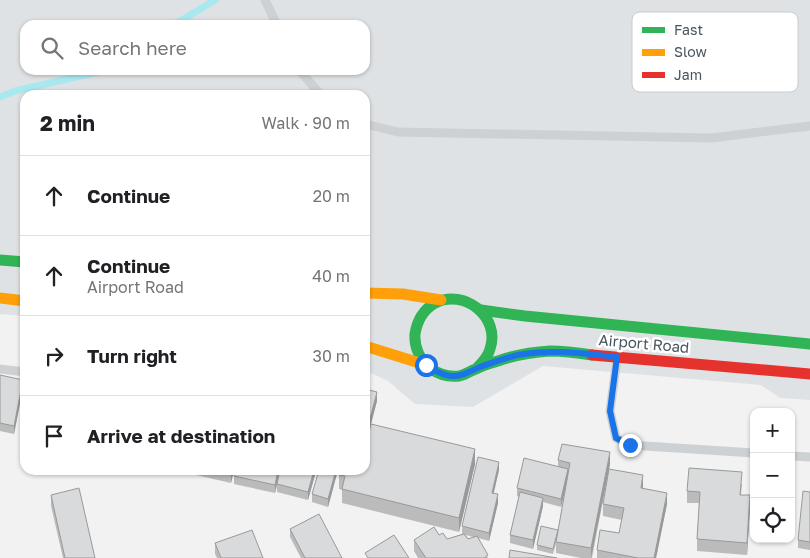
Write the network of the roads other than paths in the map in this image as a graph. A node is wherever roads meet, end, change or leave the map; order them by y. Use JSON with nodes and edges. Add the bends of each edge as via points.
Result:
{"nodes":[{"id":1,"x":265,"y":0,"type":"edge"},
{"id":2,"x":275,"y":20,"type":"edge"},
{"id":3,"x":303,"y":75,"type":"edge"},
{"id":4,"x":317,"y":90,"type":"edge"},
{"id":5,"x":370,"y":125,"type":"edge"},
{"id":6,"x":810,"y":126,"type":"edge"},
{"id":7,"x":0,"y":260,"type":"edge"},
{"id":8,"x":20,"y":262,"type":"edge"},
{"id":9,"x":370,"y":293,"type":"edge"},
{"id":10,"x":0,"y":298,"type":"edge"},
{"id":11,"x":20,"y":300,"type":"edge"},
{"id":12,"x":441,"y":300,"type":"junction"},
{"id":13,"x":481,"y":310,"type":"junction"},
{"id":14,"x":810,"y":344,"type":"edge"},
{"id":15,"x":370,"y":348,"type":"edge"},
{"id":16,"x":617,"y":357,"type":"junction"},
{"id":17,"x":426,"y":365,"type":"junction"},
{"id":18,"x":477,"y":368,"type":"junction"},
{"id":19,"x":0,"y":369,"type":"edge"},
{"id":20,"x":20,"y":371,"type":"edge"},
{"id":21,"x":810,"y":374,"type":"edge"},
{"id":22,"x":750,"y":453,"type":"edge"},
{"id":23,"x":795,"y":456,"type":"edge"},
{"id":24,"x":810,"y":457,"type":"edge"}],
"edges":[{"from":1,"to":2,"type":"lane"},
{"from":3,"to":4,"type":"lane"},
{"from":5,"to":6,"type":"lane","via":[[398,132],[711,138]]},
{"from":7,"to":8,"type":"main road"},
{"from":9,"to":12,"type":"main road"},
{"from":10,"to":11,"type":"main road"},
{"from":12,"to":13,"type":"main road","via":[[469,301]]},
{"from":12,"to":17,"type":"main road","via":[[421,316],[416,328],[415,342]]},
{"from":13,"to":14,"type":"main road","name":"Airport Road"},
{"from":13,"to":18,"type":"main road","via":[[492,334],[486,359]]},
{"from":15,"to":17,"type":"main road"},
{"from":16,"to":18,"type":"main road","name":"Airport Road","via":[[552,351],[506,358]]},
{"from":16,"to":21,"type":"main road","name":"Airport Road"},
{"from":16,"to":22,"type":"lane","via":[[610,411],[616,438],[630,445]]},
{"from":17,"to":18,"type":"main road","via":[[451,376],[465,375]]},
{"from":19,"to":20,"type":"lane"},
{"from":23,"to":24,"type":"lane"}]}
